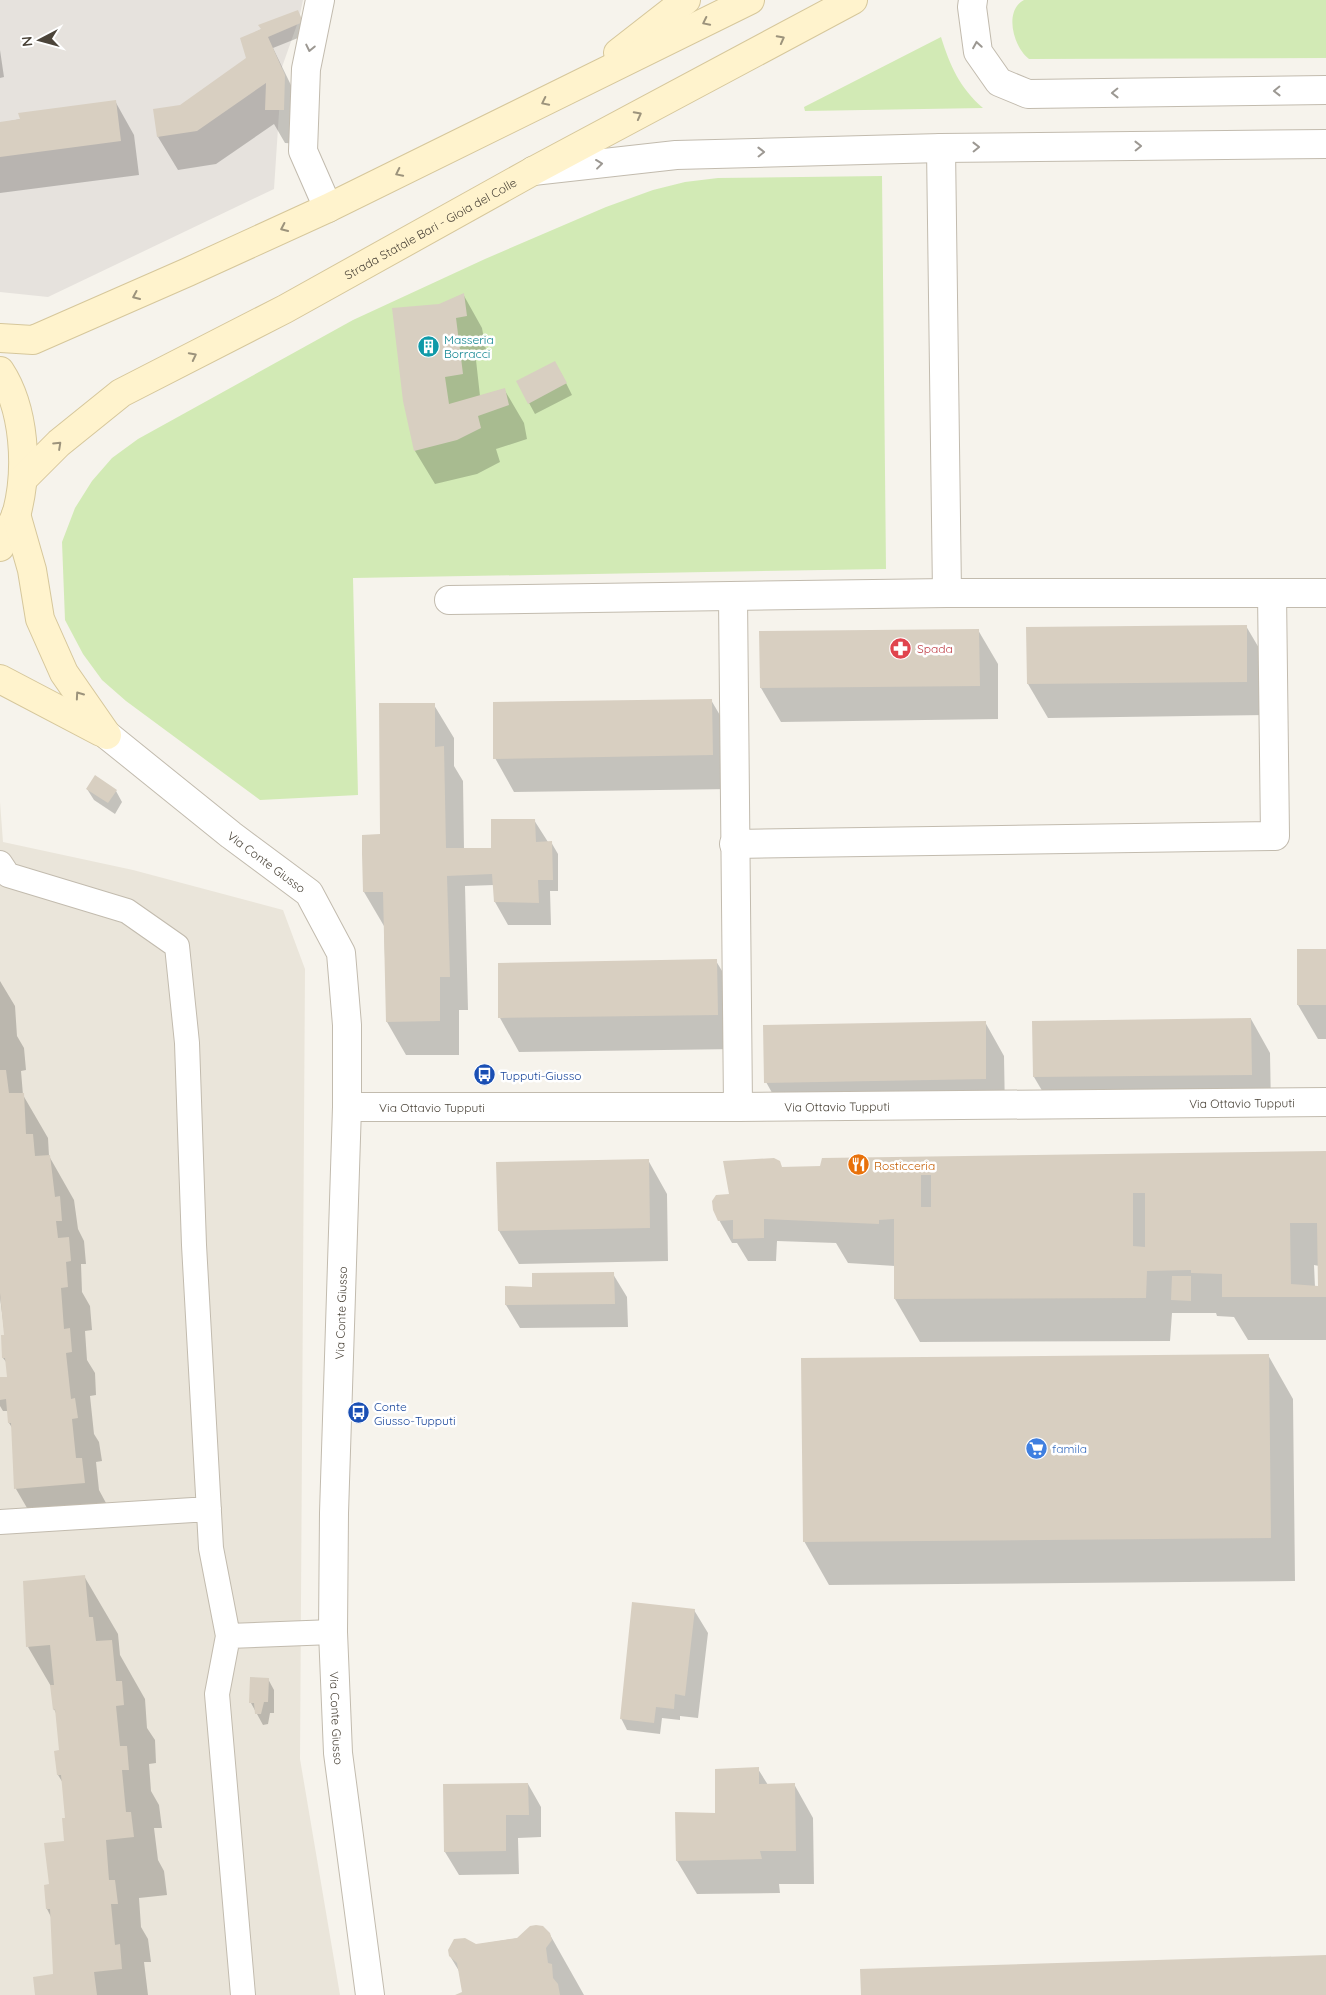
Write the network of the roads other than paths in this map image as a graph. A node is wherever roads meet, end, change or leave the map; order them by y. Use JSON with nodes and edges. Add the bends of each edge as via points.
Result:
{"nodes":[{"id":1,"x":320,"y":0,"type":"edge"},
{"id":2,"x":686,"y":0,"type":"edge"},
{"id":3,"x":750,"y":0,"type":"edge"},
{"id":4,"x":853,"y":0,"type":"edge"},
{"id":5,"x":974,"y":0,"type":"edge"},
{"id":6,"x":570,"y":90,"type":"junction"},
{"id":7,"x":1326,"y":90,"type":"edge"},
{"id":8,"x":1326,"y":144,"type":"edge"},
{"id":9,"x":941,"y":148,"type":"junction"},
{"id":10,"x":533,"y":171,"type":"junction"},
{"id":11,"x":328,"y":208,"type":"junction"},
{"id":12,"x":0,"y":338,"type":"edge"},
{"id":13,"x":0,"y":371,"type":"edge"},
{"id":14,"x":23,"y":479,"type":"junction"},
{"id":15,"x":16,"y":514,"type":"junction"},
{"id":16,"x":0,"y":547,"type":"edge"},
{"id":17,"x":947,"y":593,"type":"junction"},
{"id":18,"x":1272,"y":593,"type":"junction"},
{"id":19,"x":1326,"y":593,"type":"edge"},
{"id":20,"x":732,"y":597,"type":"junction"},
{"id":21,"x":449,"y":600,"type":"dead end"},
{"id":22,"x":0,"y":679,"type":"edge"},
{"id":23,"x":107,"y":735,"type":"junction"},
{"id":24,"x":734,"y":844,"type":"junction"},
{"id":25,"x":0,"y":863,"type":"edge"},
{"id":26,"x":1326,"y":1102,"type":"edge"},
{"id":27,"x":347,"y":1107,"type":"junction"},
{"id":28,"x":738,"y":1107,"type":"junction"},
{"id":29,"x":209,"y":1509,"type":"junction"},
{"id":30,"x":0,"y":1522,"type":"edge"},
{"id":31,"x":333,"y":1632,"type":"junction"},
{"id":32,"x":228,"y":1636,"type":"junction"},
{"id":33,"x":243,"y":1995,"type":"edge"},
{"id":34,"x":370,"y":1995,"type":"edge"}],
"edges":[{"from":1,"to":11,"type":"street","one_way":true,"via":[[306,69],[303,150]]},
{"from":2,"to":6,"type":"main road"},
{"from":3,"to":6,"type":"main road","one_way":true},
{"from":10,"to":4,"type":"main road","name":"Strada Statale Bari - Gioia del Colle","one_way":true},
{"from":7,"to":5,"type":"street","one_way":true,"via":[[1028,94],[998,82],[978,52],[972,7]]},
{"from":6,"to":11,"type":"main road","one_way":true},
{"from":9,"to":8,"type":"street","one_way":true},
{"from":10,"to":9,"type":"street","one_way":true,"via":[[676,155]]},
{"from":9,"to":17,"type":"street"},
{"from":14,"to":10,"type":"main road","name":"Strada Statale Bari - Gioia del Colle","one_way":true,"via":[[59,443],[121,393],[286,309]]},
{"from":11,"to":12,"type":"main road","one_way":true,"via":[[33,340]]},
{"from":13,"to":14,"type":"main road","via":[[21,428]]},
{"from":14,"to":15,"type":"main road"},
{"from":15,"to":16,"type":"main road"},
{"from":23,"to":15,"type":"main road","one_way":true,"via":[[64,673],[40,619],[32,570]]},
{"from":17,"to":18,"type":"street"},
{"from":17,"to":20,"type":"street"},
{"from":18,"to":19,"type":"street"},
{"from":18,"to":24,"type":"street","via":[[1274,836]]},
{"from":20,"to":21,"type":"street"},
{"from":20,"to":24,"type":"street"},
{"from":22,"to":23,"type":"main road"},
{"from":23,"to":27,"type":"street","name":"Via Conte Giusso","via":[[309,893],[341,953],[347,1025]]},
{"from":24,"to":28,"type":"street"},
{"from":25,"to":29,"type":"lane","via":[[8,875],[127,912],[177,946],[187,1043],[194,1245]]},
{"from":26,"to":28,"type":"street","name":"Via Ottavio Tupputi"},
{"from":27,"to":28,"type":"street","name":"Via Ottavio Tupputi"},
{"from":27,"to":31,"type":"street","name":"Via Conte Giusso"},
{"from":29,"to":30,"type":"lane"},
{"from":29,"to":32,"type":"lane","via":[[211,1548]]},
{"from":31,"to":32,"type":"lane"},
{"from":31,"to":34,"type":"street","name":"Via Conte Giusso","via":[[338,1753]]},
{"from":32,"to":33,"type":"lane","via":[[217,1694]]}]}
